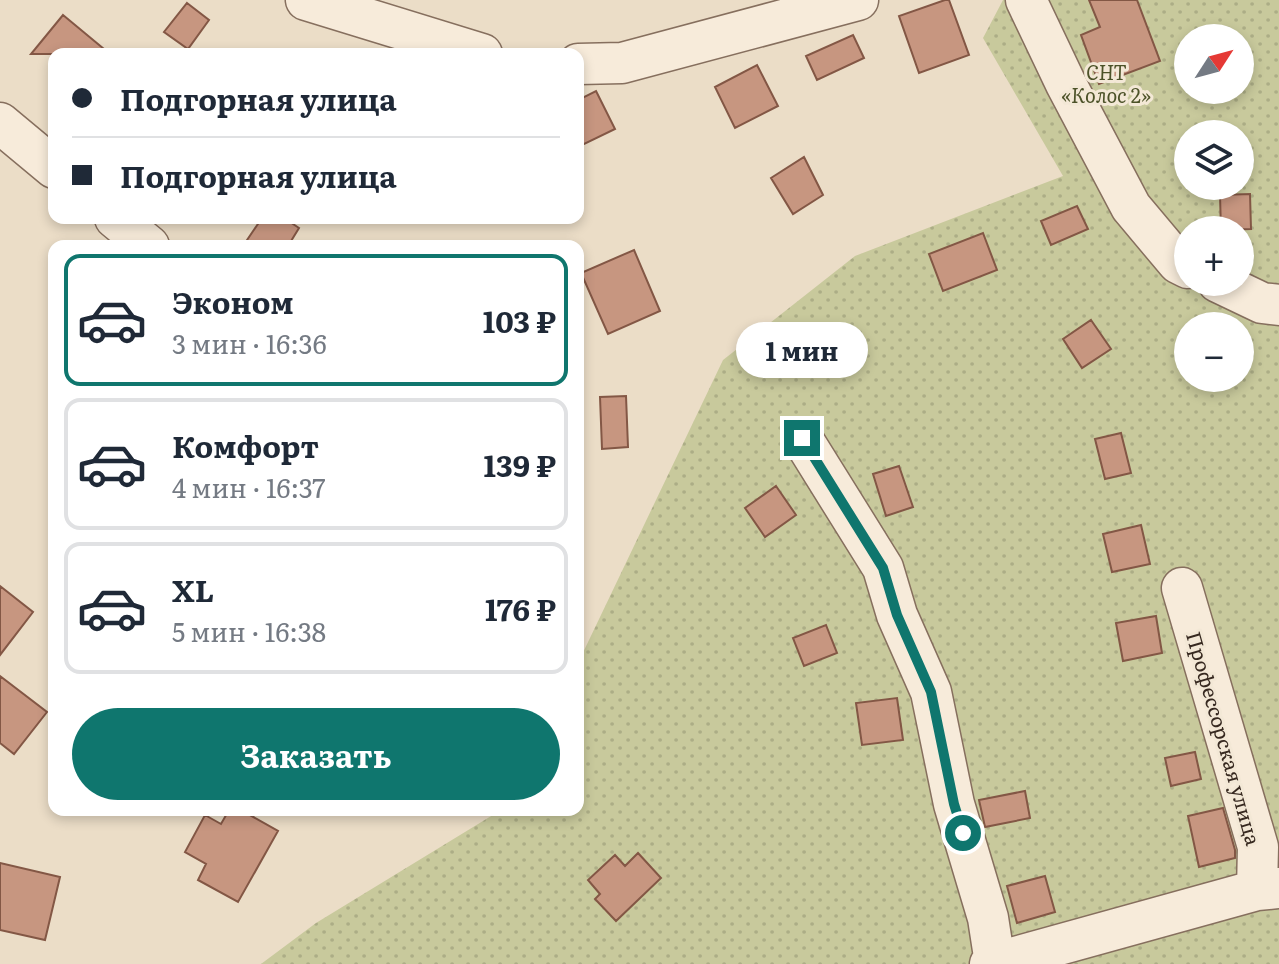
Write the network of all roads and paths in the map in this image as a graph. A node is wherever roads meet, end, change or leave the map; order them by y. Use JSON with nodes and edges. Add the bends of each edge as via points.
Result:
{"nodes":[{"id":1,"x":306,"y":0,"type":"edge"},
{"id":2,"x":858,"y":0,"type":"edge"},
{"id":3,"x":1026,"y":0,"type":"edge"},
{"id":4,"x":798,"y":8,"type":"edge"},
{"id":5,"x":462,"y":48,"type":"edge"},
{"id":6,"x":584,"y":64,"type":"edge"},
{"id":7,"x":0,"y":123,"type":"edge"},
{"id":8,"x":48,"y":163,"type":"edge"},
{"id":9,"x":122,"y":224,"type":"edge"},
{"id":10,"x":142,"y":240,"type":"edge"},
{"id":11,"x":1174,"y":256,"type":"edge"},
{"id":12,"x":1247,"y":296,"type":"edge"},
{"id":13,"x":1279,"y":305,"type":"edge"},
{"id":14,"x":802,"y":438,"type":"dead end"},
{"id":15,"x":1182,"y":588,"type":"dead end"},
{"id":16,"x":1268,"y":889,"type":"edge"},
{"id":17,"x":1072,"y":953,"type":"edge"},
{"id":18,"x":992,"y":964,"type":"edge"}],
"edges":[{"from":1,"to":5,"type":"street"},
{"from":2,"to":4,"type":"street"},
{"from":3,"to":11,"type":"street","via":[[1131,207]]},
{"from":4,"to":6,"type":"street","via":[[622,63]]},
{"from":7,"to":8,"type":"street"},
{"from":9,"to":10,"type":"street"},
{"from":12,"to":13,"type":"street"},
{"from":14,"to":18,"type":"street","via":[[883,568],[931,692],[954,804],[988,918]]},
{"from":15,"to":16,"type":"street","name":"Профессорская улица"},
{"from":16,"to":17,"type":"street"},
{"from":17,"to":18,"type":"street"}]}
